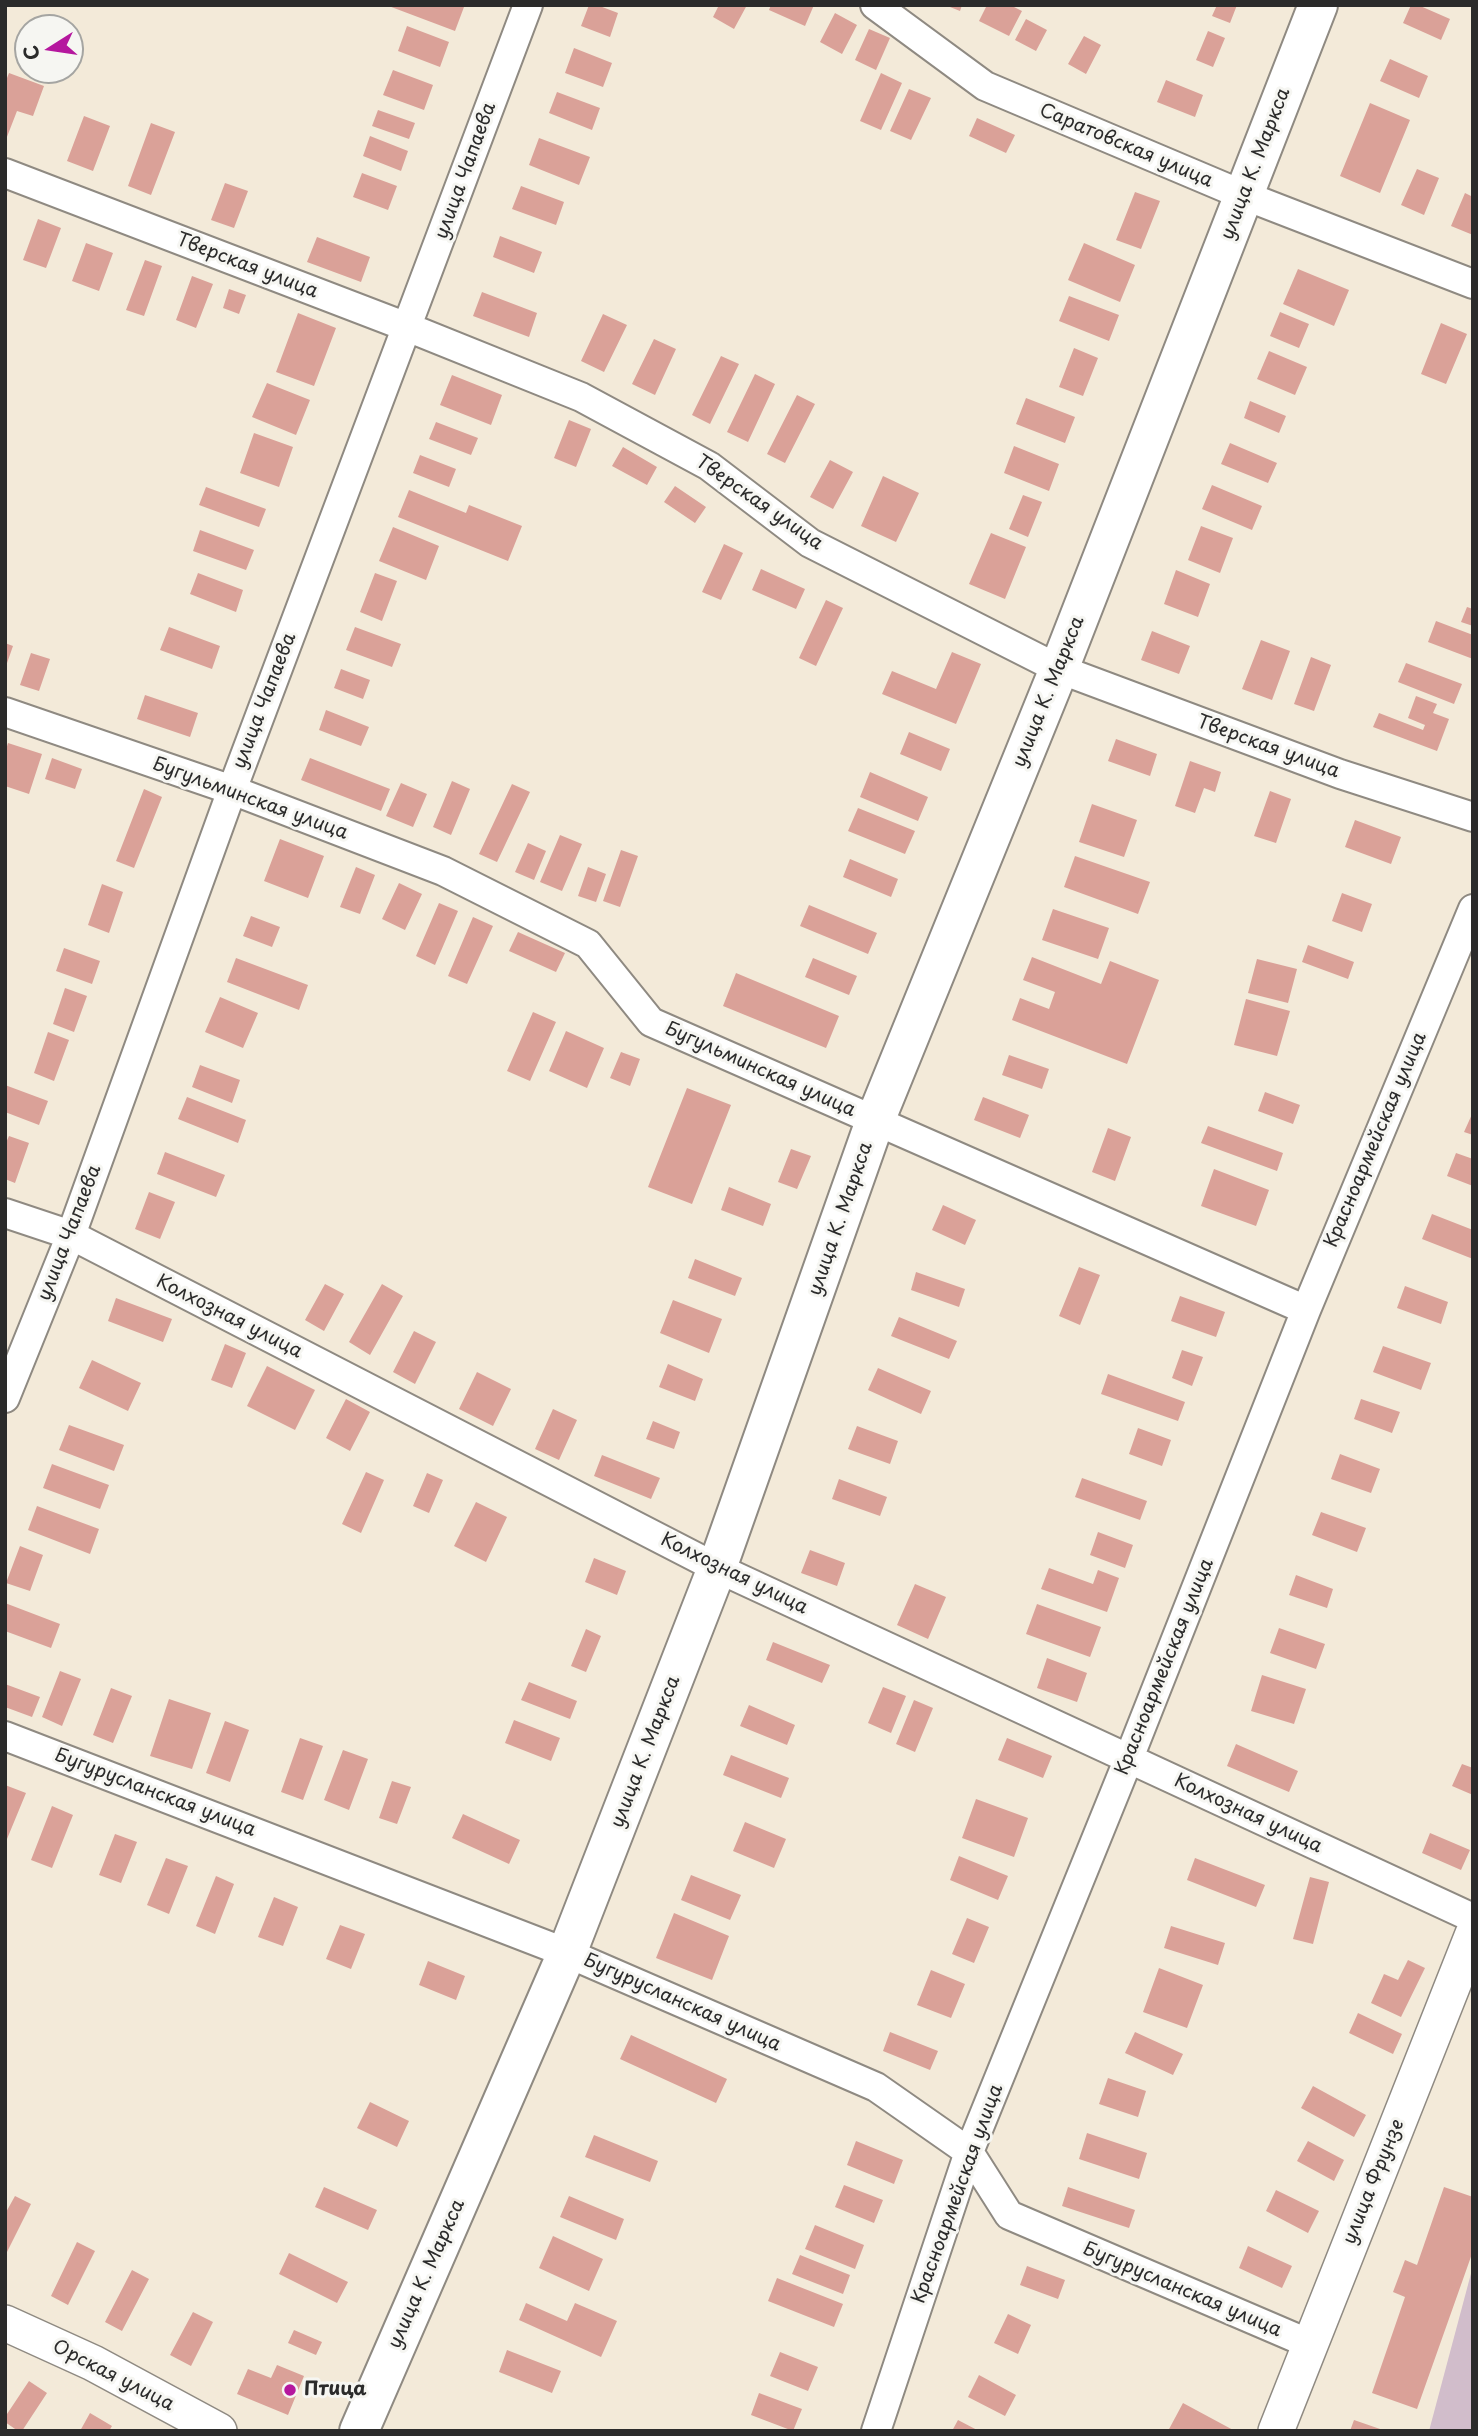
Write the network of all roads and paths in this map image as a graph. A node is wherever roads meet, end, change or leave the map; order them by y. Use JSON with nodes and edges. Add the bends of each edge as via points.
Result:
{"nodes":[{"id":1,"x":528,"y":5,"type":"edge"},
{"id":2,"x":875,"y":5,"type":"edge"},
{"id":3,"x":1318,"y":5,"type":"edge"},
{"id":4,"x":5,"y":173,"type":"edge"},
{"id":5,"x":1243,"y":195,"type":"junction"},
{"id":6,"x":1473,"y":284,"type":"edge"},
{"id":7,"x":407,"y":327,"type":"junction"},
{"id":8,"x":1059,"y":669,"type":"junction"},
{"id":9,"x":5,"y":712,"type":"edge"},
{"id":10,"x":232,"y":790,"type":"junction"},
{"id":11,"x":1473,"y":817,"type":"edge"},
{"id":12,"x":1473,"y":909,"type":"edge"},
{"id":13,"x":875,"y":1121,"type":"junction"},
{"id":14,"x":5,"y":1213,"type":"edge"},
{"id":15,"x":71,"y":1235,"type":"junction"},
{"id":16,"x":1306,"y":1310,"type":"junction"},
{"id":17,"x":5,"y":1398,"type":"edge"},
{"id":18,"x":717,"y":1568,"type":"junction"},
{"id":19,"x":5,"y":1736,"type":"edge"},
{"id":20,"x":1129,"y":1758,"type":"junction"},
{"id":21,"x":1473,"y":1918,"type":"edge"},
{"id":22,"x":1473,"y":1934,"type":"edge"},
{"id":23,"x":568,"y":1953,"type":"junction"},
{"id":24,"x":969,"y":2152,"type":"junction"},
{"id":25,"x":5,"y":2323,"type":"edge"},
{"id":26,"x":1310,"y":2344,"type":"junction"},
{"id":27,"x":219,"y":2431,"type":"edge"},
{"id":28,"x":359,"y":2431,"type":"edge"},
{"id":29,"x":876,"y":2431,"type":"edge"},
{"id":30,"x":1276,"y":2431,"type":"edge"}],
"edges":[{"from":1,"to":7,"type":"street","name":"улица Чапаева"},
{"from":2,"to":5,"type":"street","name":"Саратовская улица","via":[[985,86]]},
{"from":3,"to":5,"type":"main road","name":"улица К. Маркса"},
{"from":4,"to":7,"type":"street","name":"Тверская улица"},
{"from":5,"to":6,"type":"street","name":"Саратовская улица"},
{"from":5,"to":8,"type":"main road","name":"улица К. Маркса"},
{"from":7,"to":8,"type":"street","name":"Тверская улица","via":[[581,397],[709,466],[810,543]]},
{"from":7,"to":10,"type":"street","name":"улица Чапаева"},
{"from":8,"to":11,"type":"street","name":"Тверская улица","via":[[1340,774]]},
{"from":8,"to":13,"type":"main road","name":"улица К. Маркса"},
{"from":9,"to":10,"type":"street","name":"Бугульминская улица"},
{"from":10,"to":13,"type":"street","name":"Бугульминская улица","via":[[443,871],[588,944],[651,1022]]},
{"from":10,"to":15,"type":"street","name":"улица Чапаева"},
{"from":12,"to":16,"type":"street","name":"Красноармейская улица"},
{"from":13,"to":16,"type":"street","name":"Бугульминская улица"},
{"from":13,"to":18,"type":"main road","name":"улица К. Маркса"},
{"from":14,"to":15,"type":"street","name":"Колхозная улица"},
{"from":15,"to":17,"type":"street","name":"улица Чапаева"},
{"from":15,"to":18,"type":"street","name":"Колхозная улица"},
{"from":16,"to":20,"type":"street","name":"Красноармейская улица"},
{"from":18,"to":20,"type":"street","name":"Колхозная улица"},
{"from":18,"to":23,"type":"main road","name":"улица К. Маркса"},
{"from":19,"to":23,"type":"street","name":"Бугурусланская улица"},
{"from":20,"to":21,"type":"street","name":"Колхозная улица"},
{"from":20,"to":24,"type":"street","name":"Красноармейская улица"},
{"from":22,"to":26,"type":"street","name":"улица Фрунзе"},
{"from":23,"to":24,"type":"street","name":"Бугурусланская улица","via":[[876,2087]]},
{"from":23,"to":28,"type":"main road","name":"улица К. Маркса"},
{"from":24,"to":26,"type":"street","name":"Бугурусланская улица","via":[[1009,2215]]},
{"from":24,"to":29,"type":"street","name":"Красноармейская улица"},
{"from":25,"to":27,"type":"street","name":"Орская улица","via":[[93,2363]]},
{"from":26,"to":30,"type":"street","name":"улица Фрунзе"}]}
